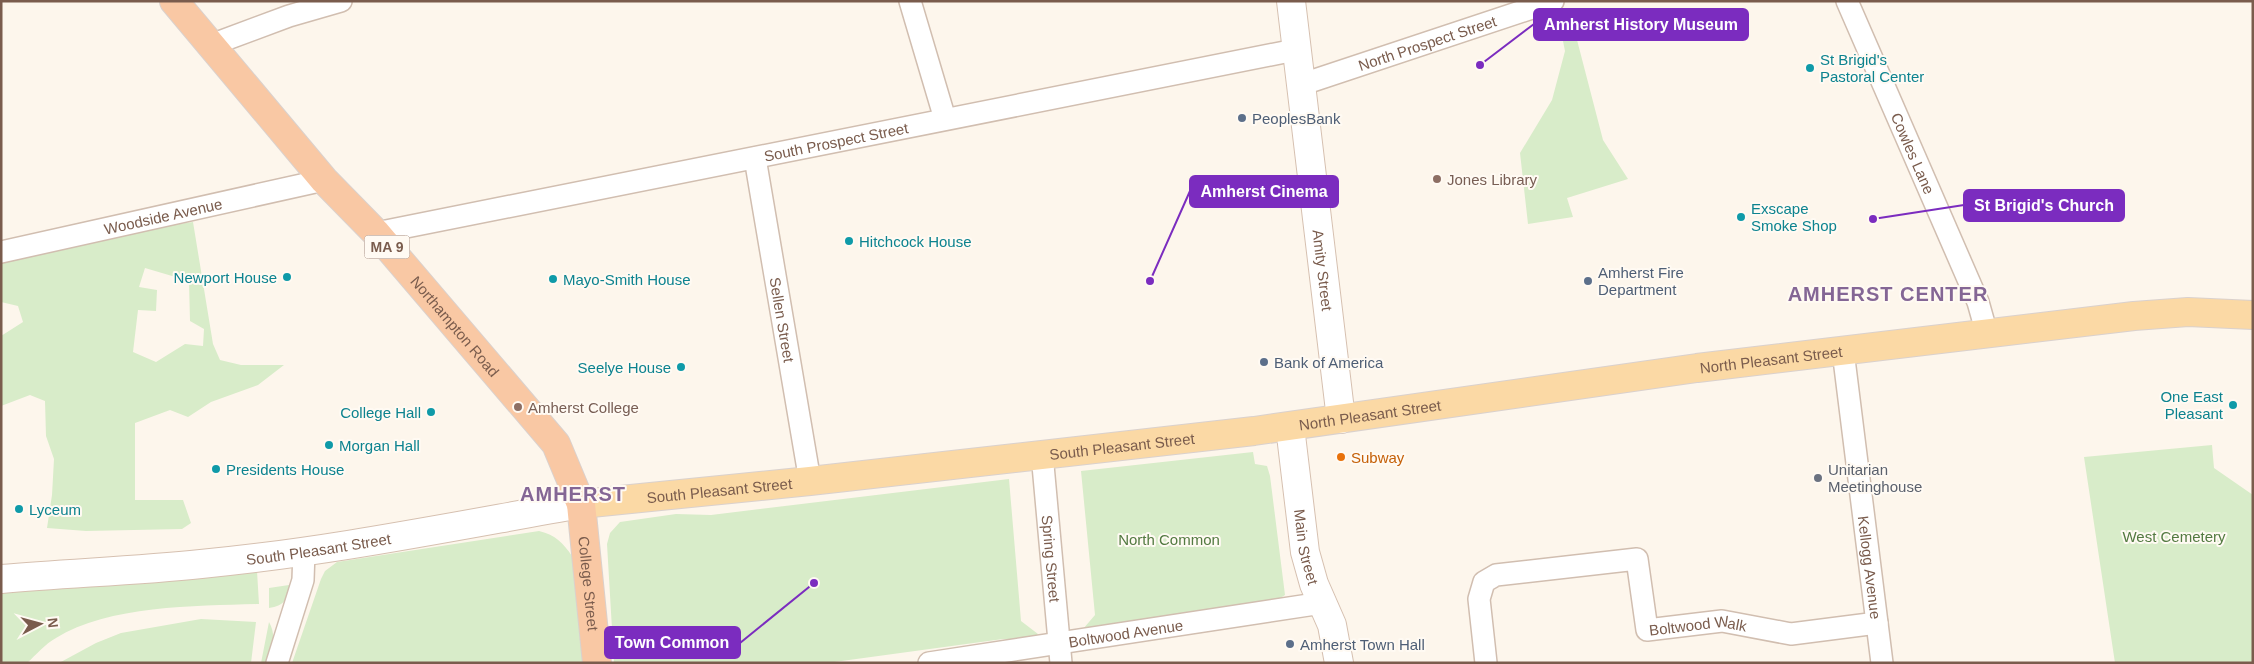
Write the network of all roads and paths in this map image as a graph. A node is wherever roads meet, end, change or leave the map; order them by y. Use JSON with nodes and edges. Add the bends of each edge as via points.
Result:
{"nodes":[{"id":1,"x":174,"y":1,"type":"edge"},
{"id":2,"x":341,"y":1,"type":"edge"},
{"id":3,"x":910,"y":1,"type":"edge"},
{"id":4,"x":1291,"y":1,"type":"edge"},
{"id":5,"x":1553,"y":1,"type":"edge"},
{"id":6,"x":1847,"y":1,"type":"edge"},
{"id":7,"x":211,"y":45,"type":"junction"},
{"id":8,"x":1295,"y":50,"type":"junction"},
{"id":9,"x":1300,"y":85,"type":"junction"},
{"id":10,"x":945,"y":119,"type":"junction"},
{"id":11,"x":755,"y":158,"type":"junction"},
{"id":12,"x":324,"y":180,"type":"junction"},
{"id":13,"x":376,"y":234,"type":"junction"},
{"id":14,"x":1,"y":252,"type":"edge"},
{"id":15,"x":2253,"y":315,"type":"edge"},
{"id":16,"x":1987,"y":334,"type":"junction"},
{"id":17,"x":1843,"y":351,"type":"junction"},
{"id":18,"x":1341,"y":419,"type":"junction"},
{"id":19,"x":1290,"y":427,"type":"junction"},
{"id":20,"x":1042,"y":454,"type":"junction"},
{"id":21,"x":810,"y":482,"type":"junction"},
{"id":22,"x":581,"y":504,"type":"junction"},
{"id":23,"x":304,"y":551,"type":"junction"},
{"id":24,"x":1,"y":579,"type":"edge"},
{"id":25,"x":1322,"y":603,"type":"junction"},
{"id":26,"x":1877,"y":623,"type":"junction"},
{"id":27,"x":1060,"y":654,"type":"edge"},
{"id":28,"x":277,"y":663,"type":"edge"},
{"id":29,"x":597,"y":663,"type":"edge"},
{"id":30,"x":929,"y":663,"type":"edge"},
{"id":31,"x":1339,"y":663,"type":"edge"},
{"id":32,"x":1486,"y":663,"type":"edge"},
{"id":33,"x":1882,"y":663,"type":"edge"}],
"edges":[{"from":1,"to":7,"type":"highway","name":"Northampton Road","number":"MA 9"},
{"from":2,"to":7,"type":"street"},
{"from":3,"to":10,"type":"street"},
{"from":4,"to":8,"type":"main road","name":"Amity Street"},
{"from":5,"to":9,"type":"street","name":"North Prospect Street"},
{"from":6,"to":16,"type":"street","name":"Cowles Lane","via":[[1975,294]]},
{"from":7,"to":12,"type":"highway","name":"Northampton Road","number":"MA 9"},
{"from":8,"to":9,"type":"main road","name":"Amity Street"},
{"from":8,"to":10,"type":"street","name":"South Prospect Street"},
{"from":9,"to":18,"type":"main road","name":"Amity Street"},
{"from":10,"to":11,"type":"street","name":"South Prospect Street"},
{"from":11,"to":13,"type":"street","name":"South Prospect Street"},
{"from":11,"to":21,"type":"street","name":"Sellen Street"},
{"from":12,"to":13,"type":"highway","name":"Northampton Road","number":"MA 9"},
{"from":12,"to":14,"type":"street","name":"Woodside Avenue"},
{"from":13,"to":22,"type":"highway","name":"Northampton Road","number":"MA 9","via":[[556,444]]},
{"from":15,"to":16,"type":"main road","name":"North Pleasant Street","via":[[2175,312]]},
{"from":16,"to":17,"type":"main road","name":"North Pleasant Street"},
{"from":17,"to":18,"type":"main road","name":"North Pleasant Street","via":[[1697,368]]},
{"from":17,"to":26,"type":"street","name":"Kellogg Avenue"},
{"from":18,"to":19,"type":"main road","name":"North Pleasant Street"},
{"from":19,"to":20,"type":"main road","name":"South Pleasant Street"},
{"from":19,"to":25,"type":"main road","name":"Main Street","via":[[1305,552]]},
{"from":20,"to":21,"type":"main road","name":"South Pleasant Street"},
{"from":20,"to":27,"type":"street","name":"Spring Street"},
{"from":21,"to":22,"type":"main road","name":"South Pleasant Street"},
{"from":22,"to":23,"type":"main road","name":"South Pleasant Street"},
{"from":22,"to":29,"type":"highway","name":"College Street","number":"MA 9"},
{"from":23,"to":24,"type":"main road","name":"South Pleasant Street","via":[[200,564]]},
{"from":23,"to":28,"type":"street","via":[[303,580]]},
{"from":25,"to":27,"type":"street","name":"Boltwood Avenue"},
{"from":25,"to":31,"type":"main road","name":"Main Street","via":[[1332,625]]},
{"from":26,"to":32,"type":"street","name":"Boltwood Walk","via":[[1791,634],[1722,621],[1647,630],[1636,559],[1496,575],[1484,582],[1479,599]]},
{"from":26,"to":33,"type":"street","name":"Kellogg Avenue"},
{"from":27,"to":30,"type":"street","name":"Boltwood Avenue"}]}
